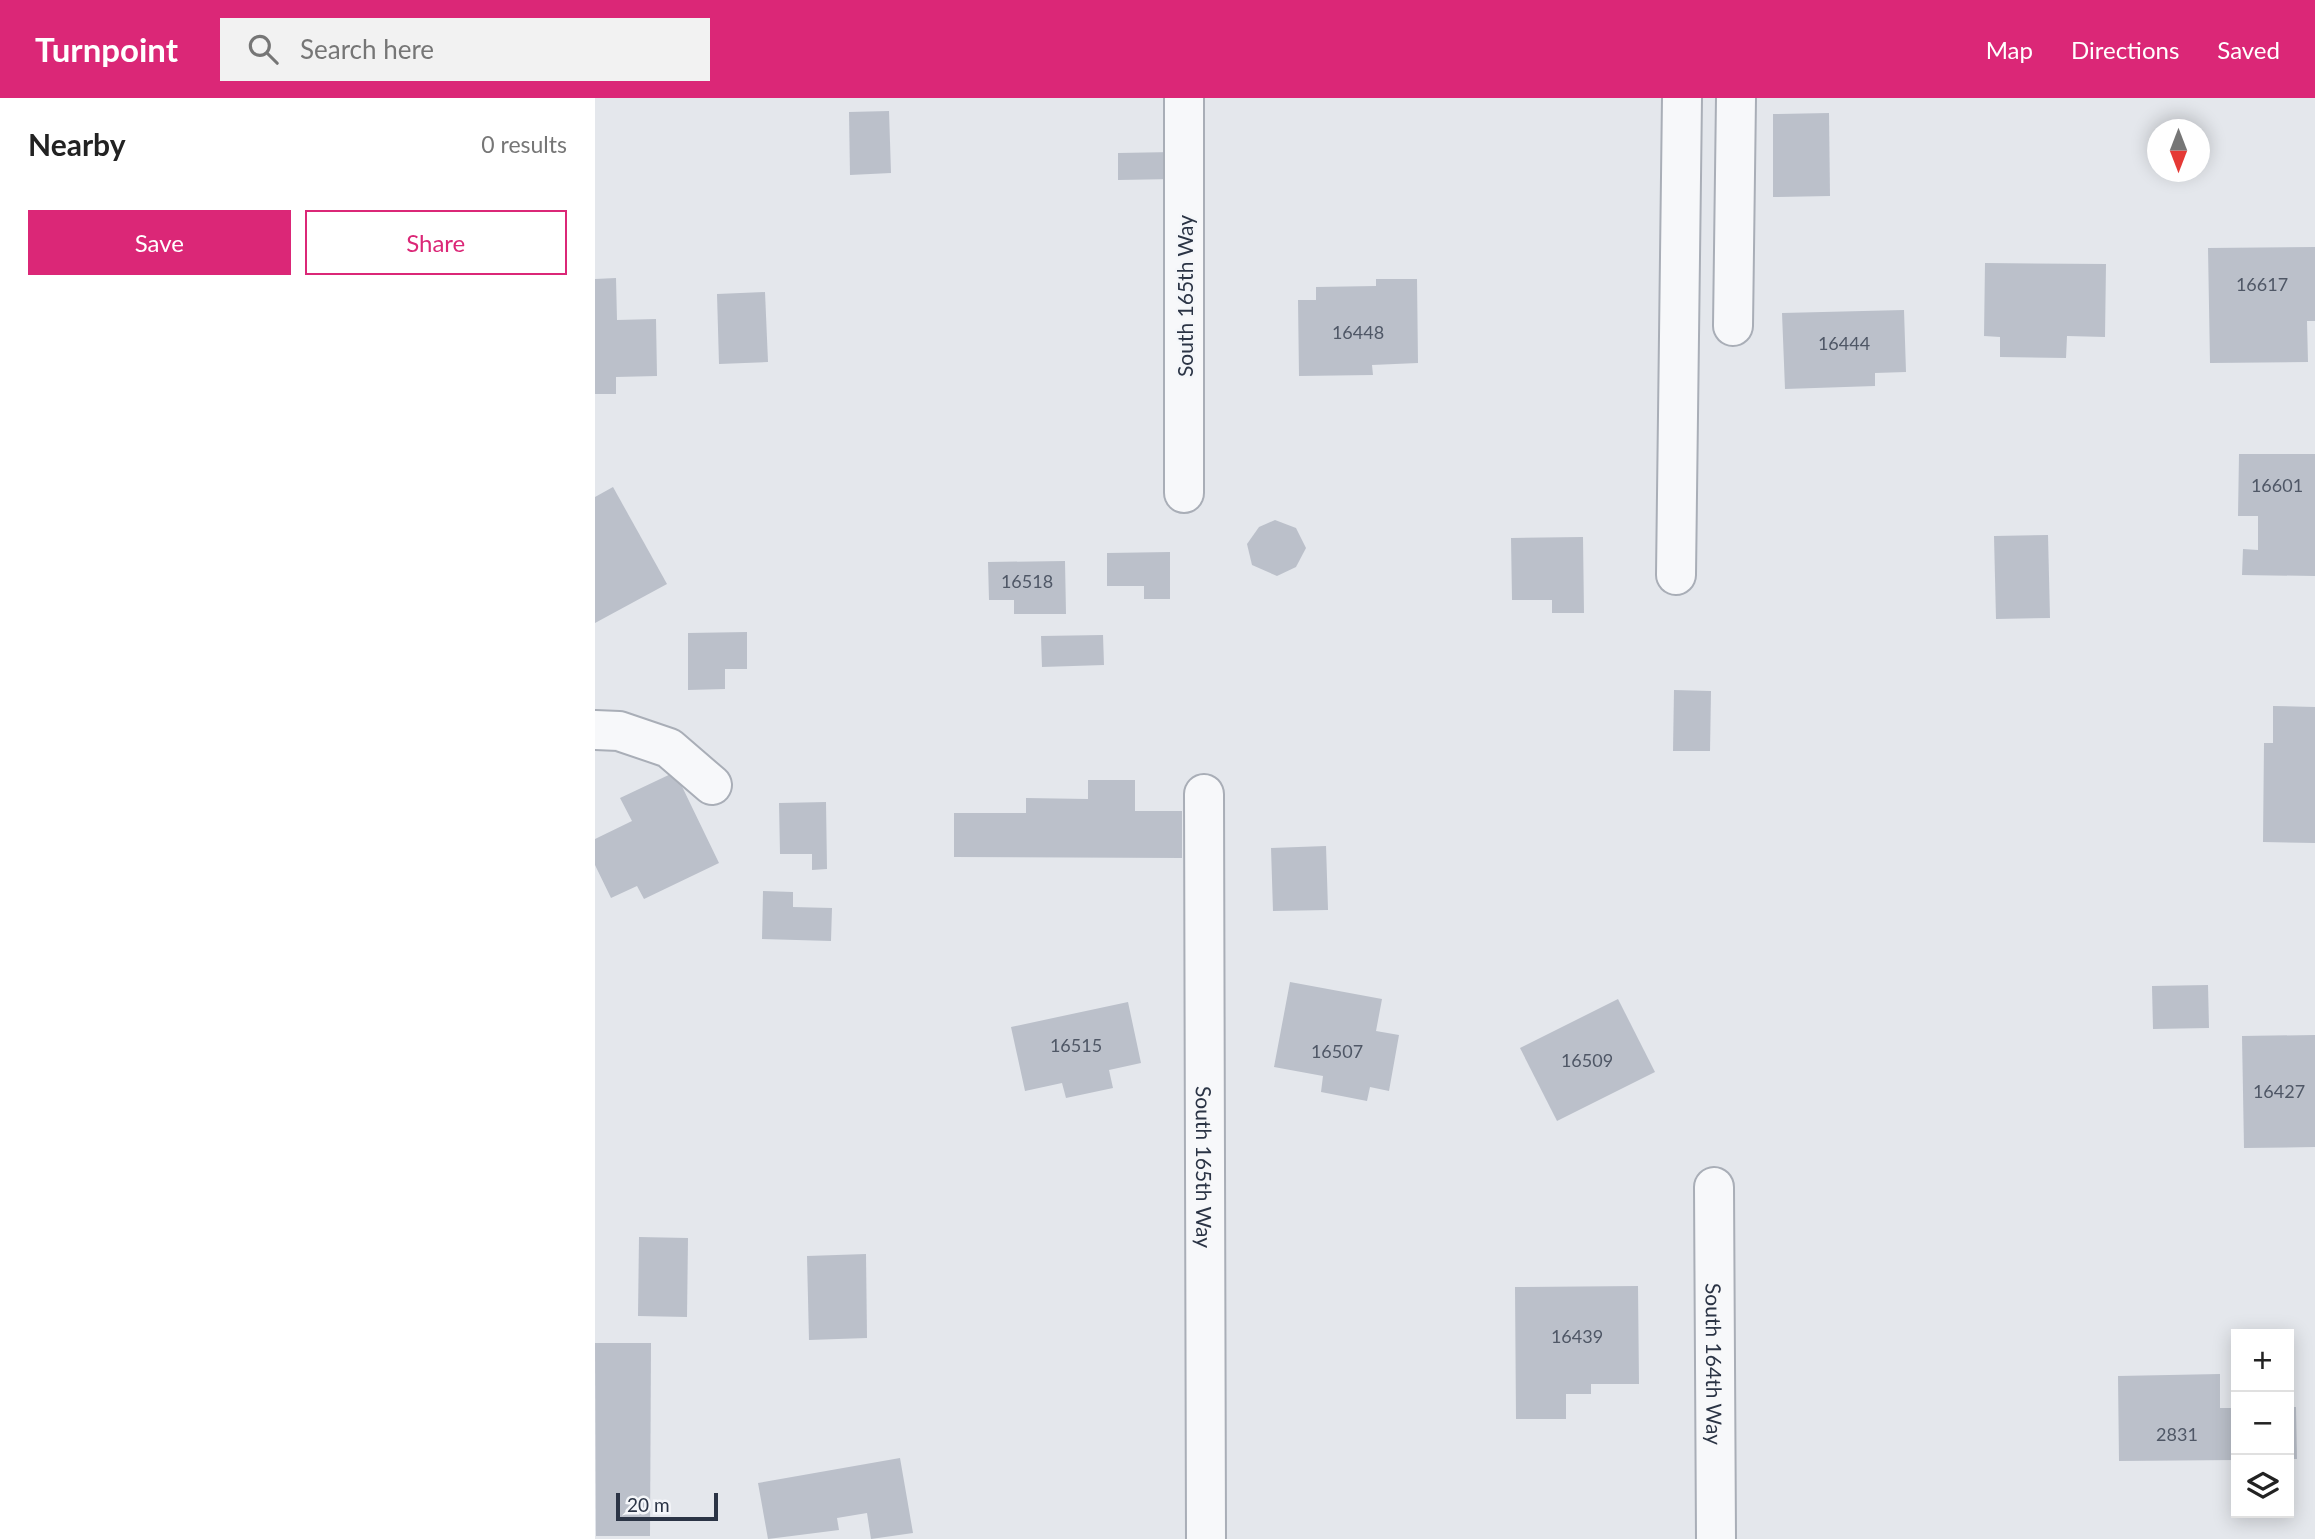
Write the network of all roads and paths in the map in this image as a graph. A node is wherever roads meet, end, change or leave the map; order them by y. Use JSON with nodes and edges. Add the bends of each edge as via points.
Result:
{"nodes":[{"id":1,"x":1184,"y":98,"type":"edge"},
{"id":2,"x":1682,"y":98,"type":"edge"},
{"id":3,"x":1736,"y":98,"type":"edge"},
{"id":4,"x":1733,"y":326,"type":"dead end"},
{"id":5,"x":1184,"y":493,"type":"dead end"},
{"id":6,"x":1676,"y":575,"type":"dead end"},
{"id":7,"x":595,"y":730,"type":"edge"},
{"id":8,"x":712,"y":785,"type":"dead end"},
{"id":9,"x":1204,"y":794,"type":"dead end"},
{"id":10,"x":1714,"y":1187,"type":"dead end"},
{"id":11,"x":1206,"y":1539,"type":"edge"},
{"id":12,"x":1716,"y":1539,"type":"edge"}],
"edges":[{"from":1,"to":5,"type":"street","name":"South 165th Way"},
{"from":2,"to":6,"type":"street"},
{"from":3,"to":4,"type":"street"},
{"from":7,"to":8,"type":"street","via":[[619,731],[669,748]]},
{"from":9,"to":11,"type":"street","name":"South 165th Way"},
{"from":10,"to":12,"type":"street","name":"South 164th Way"}]}
